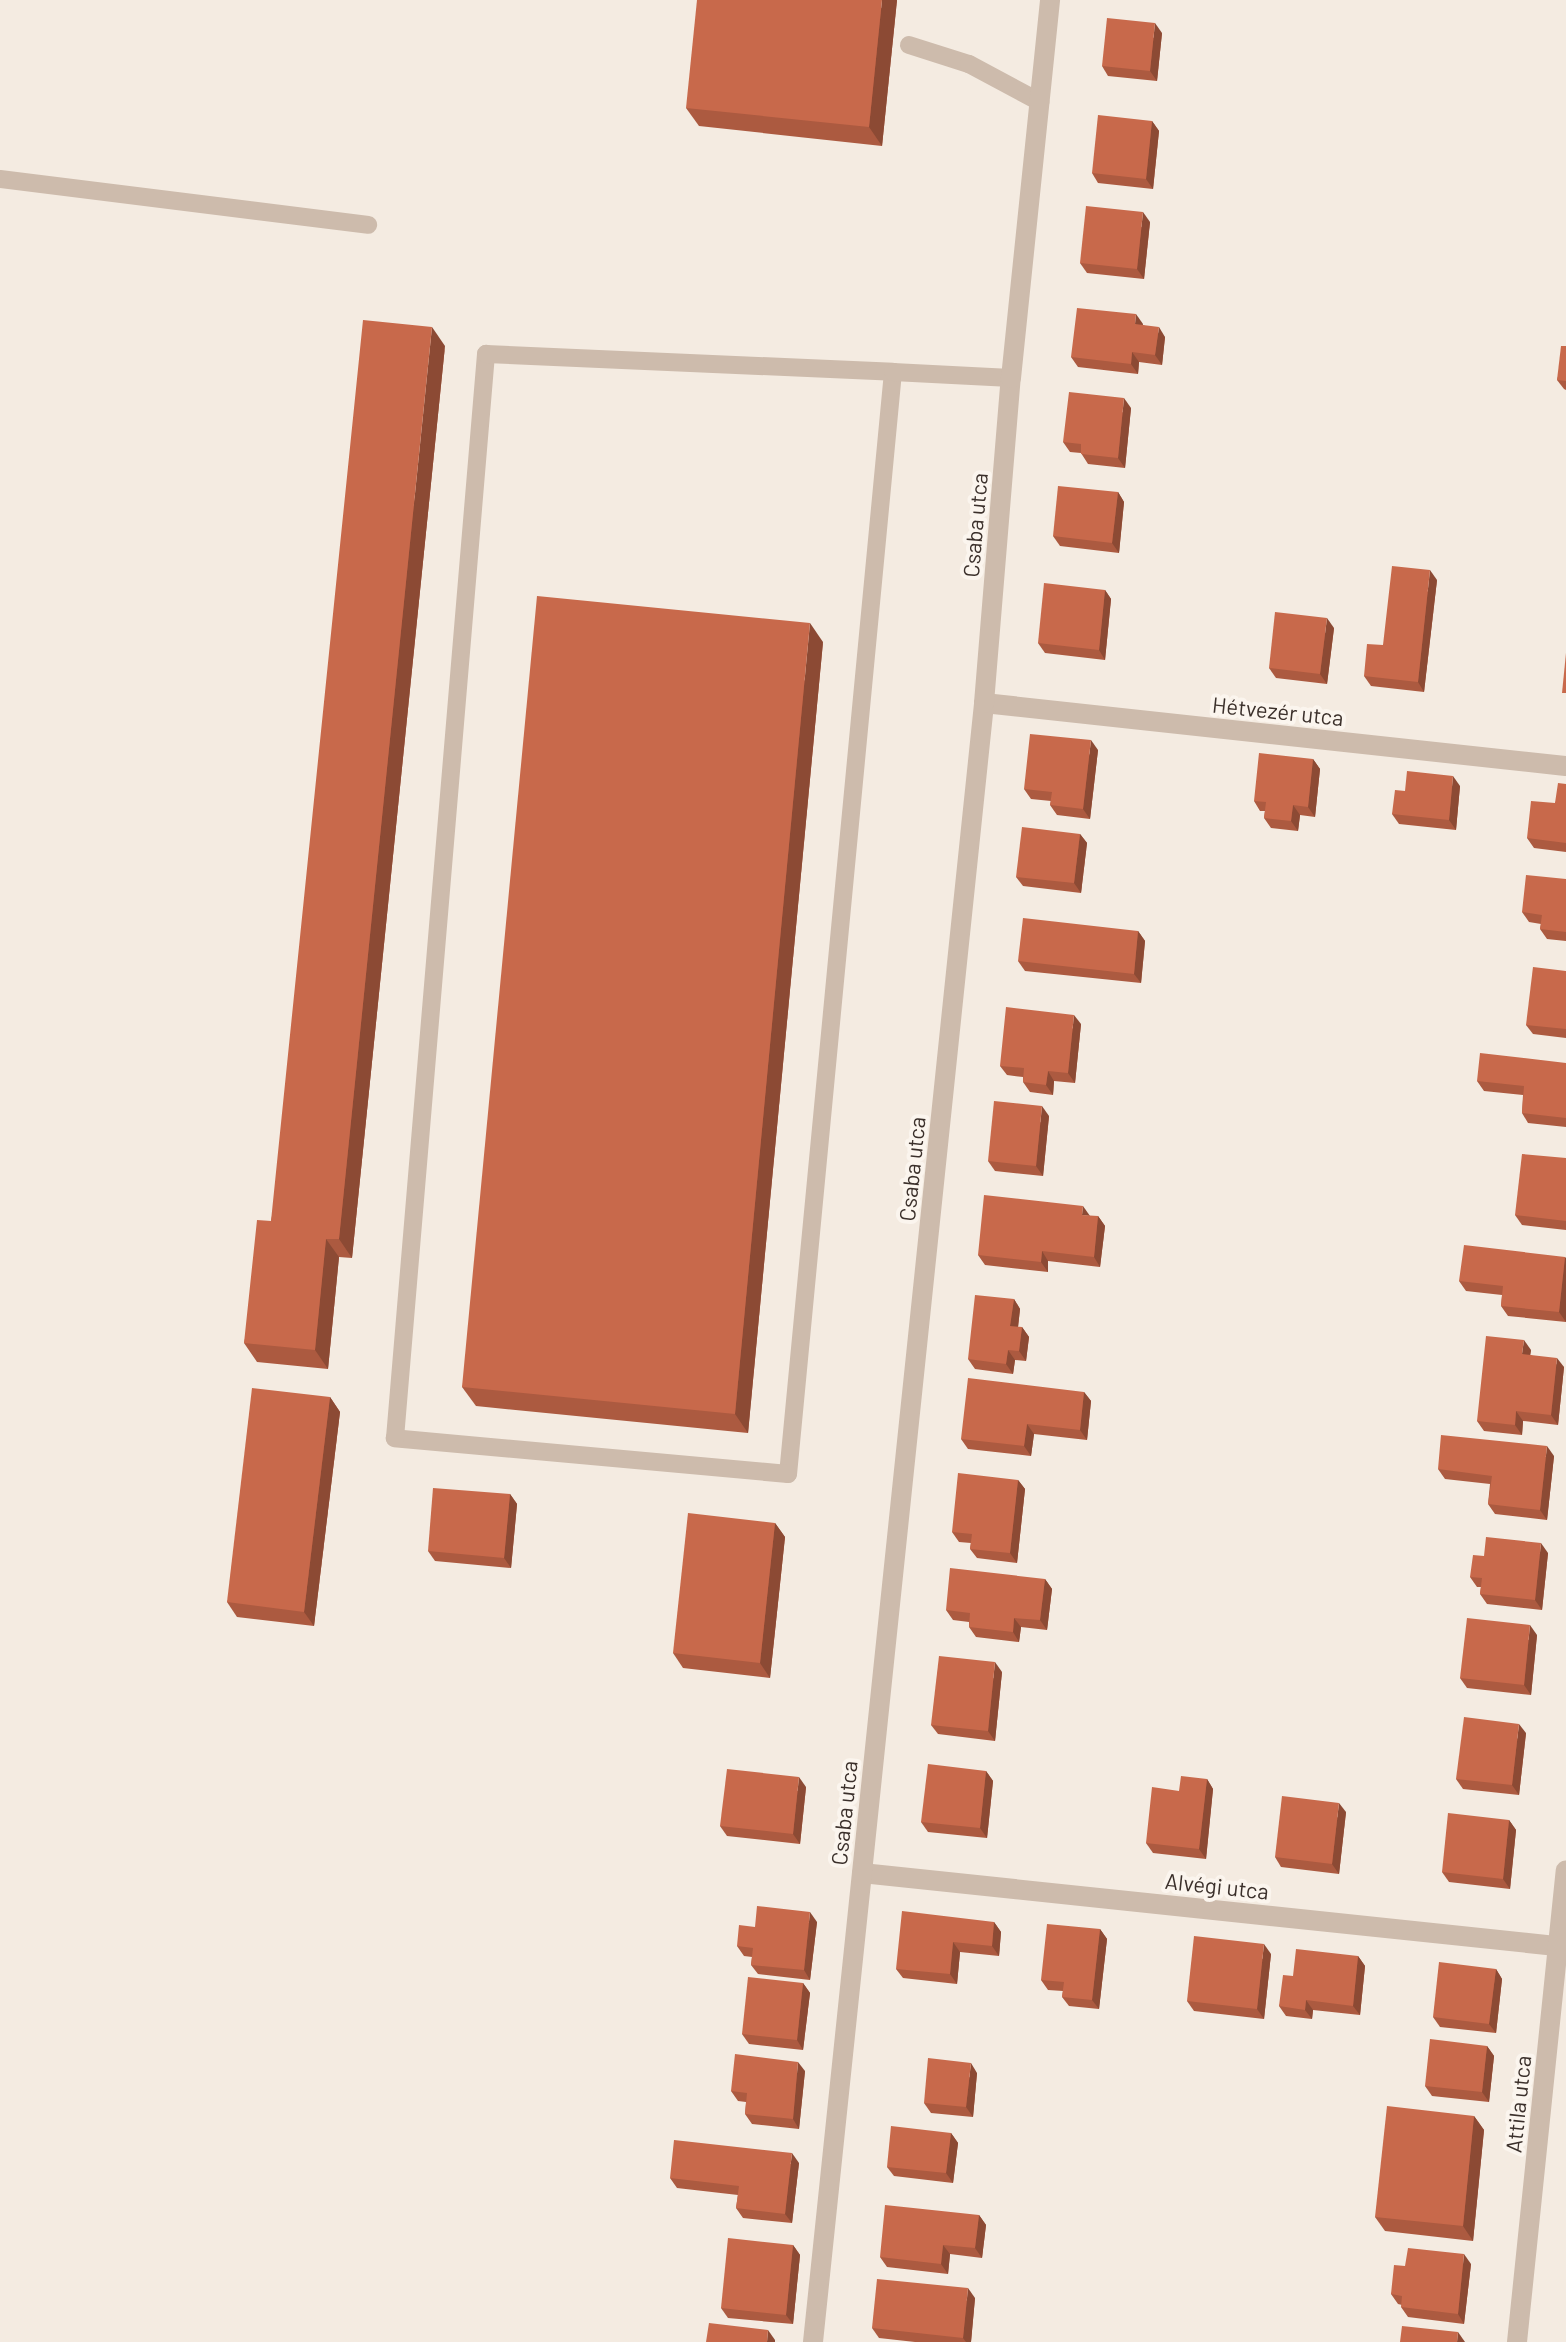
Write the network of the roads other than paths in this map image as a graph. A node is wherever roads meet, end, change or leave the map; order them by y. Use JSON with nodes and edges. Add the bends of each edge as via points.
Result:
{"nodes":[{"id":1,"x":1050,"y":0,"type":"edge"},
{"id":2,"x":909,"y":45,"type":"dead end"},
{"id":3,"x":1040,"y":102,"type":"junction"},
{"id":4,"x":0,"y":179,"type":"edge"},
{"id":5,"x":368,"y":225,"type":"dead end"},
{"id":6,"x":893,"y":372,"type":"junction"},
{"id":7,"x":1011,"y":378,"type":"junction"},
{"id":8,"x":984,"y":703,"type":"junction"},
{"id":9,"x":1566,"y":766,"type":"edge"},
{"id":10,"x":1566,"y":1871,"type":"edge"},
{"id":11,"x":862,"y":1873,"type":"junction"},
{"id":12,"x":1562,"y":1947,"type":"edge"},
{"id":13,"x":813,"y":2342,"type":"edge"},
{"id":14,"x":1517,"y":2342,"type":"edge"}],
"edges":[{"from":1,"to":3,"type":"street","name":"Csaba utca"},
{"from":2,"to":3,"type":"lane","via":[[969,64]]},
{"from":3,"to":7,"type":"street","name":"Csaba utca"},
{"from":4,"to":5,"type":"lane"},
{"from":6,"to":6,"type":"lane","via":[[486,354],[395,1438],[788,1474]]},
{"from":6,"to":7,"type":"lane"},
{"from":7,"to":8,"type":"street","name":"Csaba utca"},
{"from":8,"to":9,"type":"street","name":"Hétvezér utca"},
{"from":8,"to":11,"type":"street","name":"Csaba utca"},
{"from":10,"to":12,"type":"street","name":"Attila utca"},
{"from":11,"to":12,"type":"street","name":"Alvégi utca"},
{"from":11,"to":13,"type":"street","name":"Csaba utca"},
{"from":12,"to":14,"type":"street","name":"Attila utca"}]}
